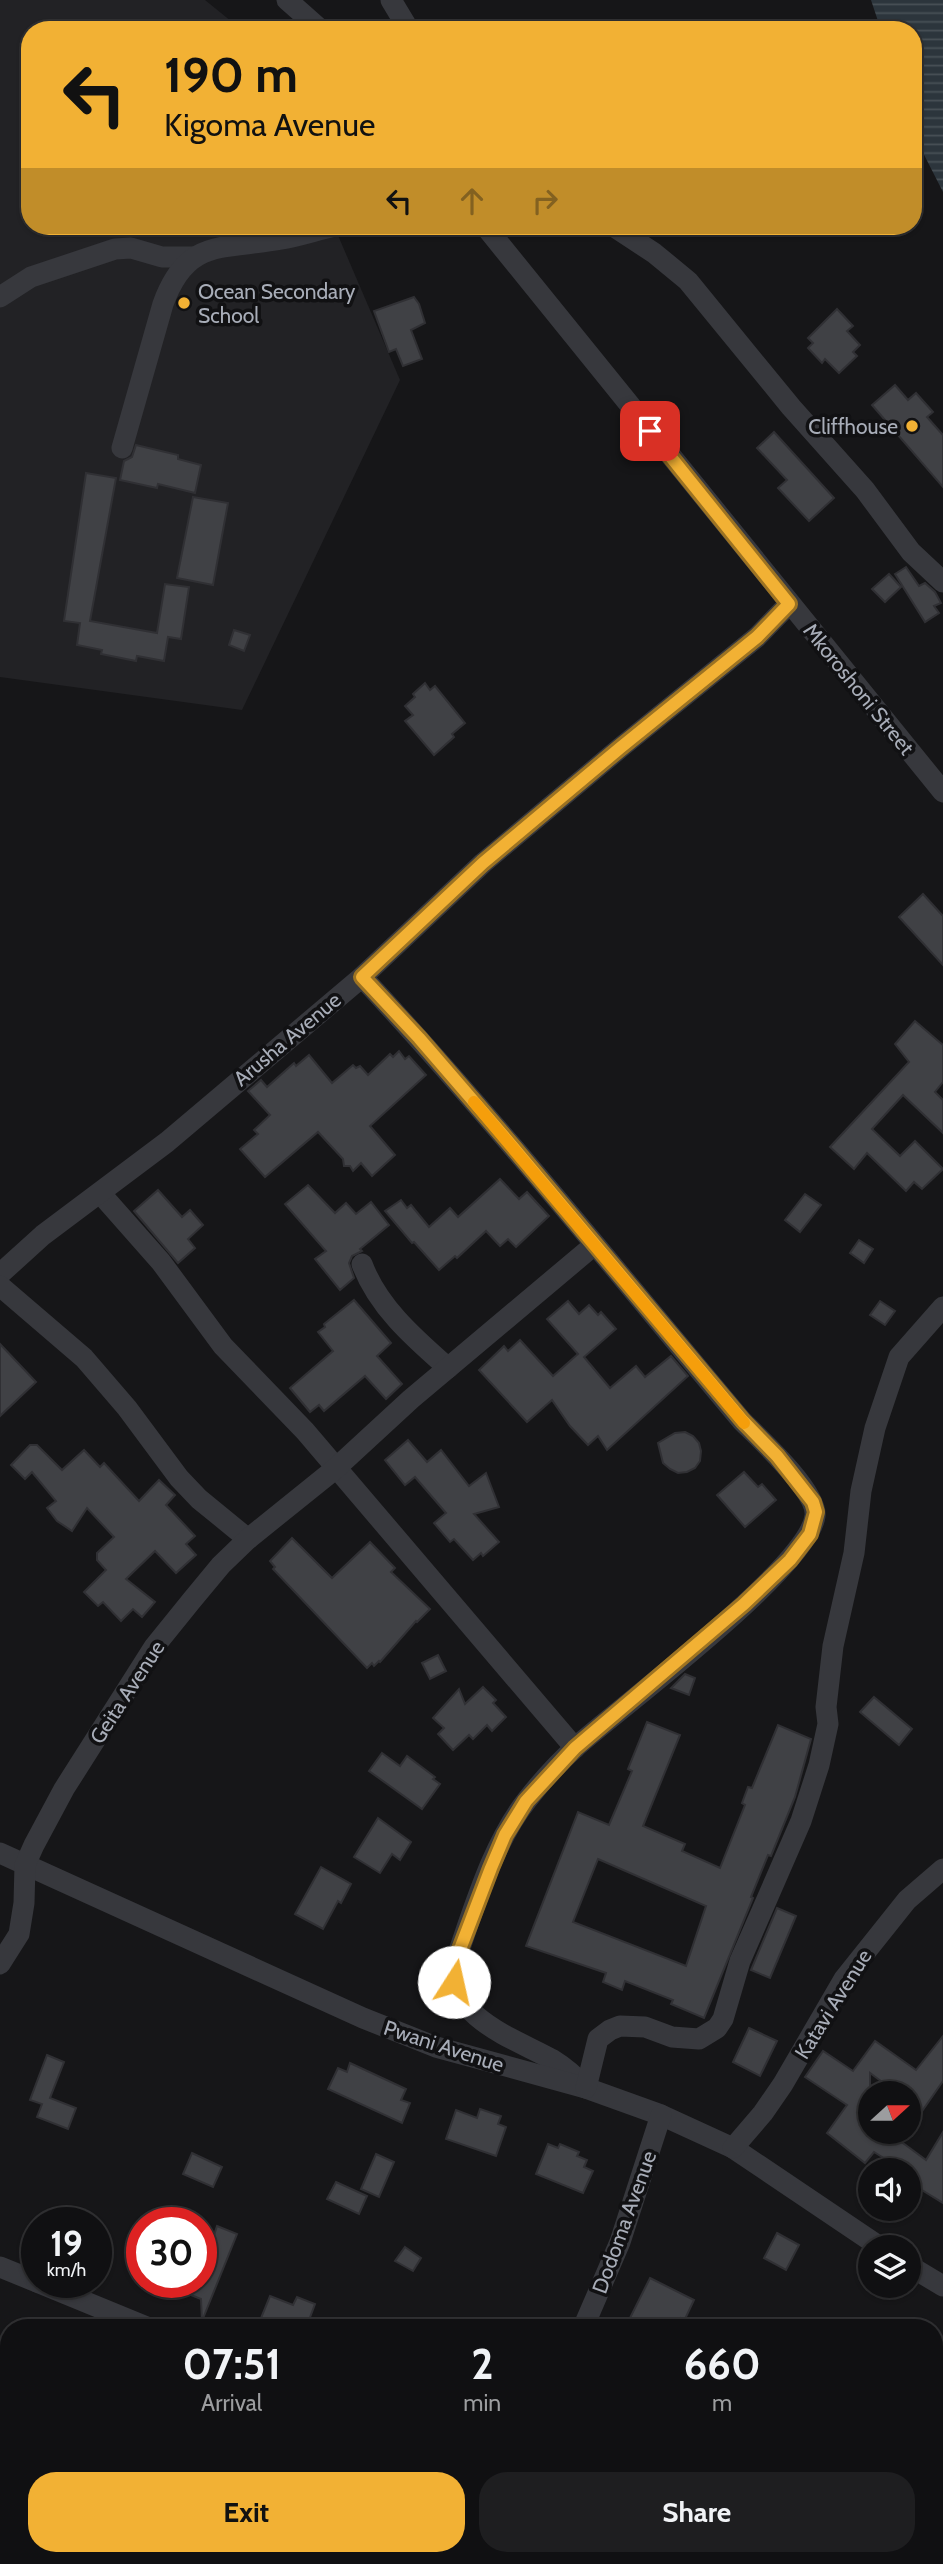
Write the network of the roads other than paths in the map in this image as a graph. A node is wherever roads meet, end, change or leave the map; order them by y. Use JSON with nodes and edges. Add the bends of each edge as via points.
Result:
{"nodes":[{"id":1,"x":287,"y":0,"type":"edge"},
{"id":2,"x":391,"y":0,"type":"edge"},
{"id":3,"x":311,"y":21,"type":"edge"},
{"id":4,"x":404,"y":21,"type":"edge"},
{"id":5,"x":300,"y":235,"type":"edge"},
{"id":6,"x":492,"y":235,"type":"edge"},
{"id":7,"x":627,"y":235,"type":"edge"},
{"id":8,"x":193,"y":257,"type":"junction"},
{"id":9,"x":0,"y":298,"type":"edge"},
{"id":10,"x":122,"y":448,"type":"dead end"},
{"id":11,"x":943,"y":582,"type":"edge"},
{"id":12,"x":789,"y":604,"type":"junction"},
{"id":13,"x":943,"y":792,"type":"edge"},
{"id":14,"x":362,"y":977,"type":"junction"},
{"id":15,"x":101,"y":1194,"type":"junction"},
{"id":16,"x":593,"y":1245,"type":"junction"},
{"id":17,"x":362,"y":1264,"type":"dead end"},
{"id":18,"x":0,"y":1273,"type":"edge"},
{"id":19,"x":0,"y":1286,"type":"edge"},
{"id":20,"x":943,"y":1307,"type":"edge"},
{"id":21,"x":448,"y":1368,"type":"junction"},
{"id":22,"x":335,"y":1469,"type":"junction"},
{"id":23,"x":248,"y":1539,"type":"junction"},
{"id":24,"x":575,"y":1748,"type":"junction"},
{"id":25,"x":0,"y":1853,"type":"edge"},
{"id":26,"x":25,"y":1865,"type":"junction"},
{"id":27,"x":943,"y":1869,"type":"edge"},
{"id":28,"x":0,"y":1964,"type":"edge"},
{"id":29,"x":586,"y":2088,"type":"junction"},
{"id":30,"x":661,"y":2115,"type":"junction"},
{"id":31,"x":733,"y":2148,"type":"junction"},
{"id":32,"x":862,"y":2235,"type":"edge"},
{"id":33,"x":0,"y":2267,"type":"edge"},
{"id":34,"x":921,"y":2272,"type":"edge"},
{"id":35,"x":21,"y":2276,"type":"edge"},
{"id":36,"x":943,"y":2286,"type":"edge"},
{"id":37,"x":76,"y":2298,"type":"edge"},
{"id":38,"x":127,"y":2319,"type":"edge"},
{"id":39,"x":587,"y":2319,"type":"edge"}],
"edges":[{"from":1,"to":3,"type":"street"},
{"from":2,"to":4,"type":"street"},
{"from":5,"to":8,"type":"street","via":[[242,243]]},
{"from":6,"to":12,"type":"street","name":"Mkoroshoni Street"},
{"from":7,"to":11,"type":"street","via":[[688,281],[865,490],[911,552]]},
{"from":8,"to":9,"type":"street","via":[[115,249],[31,277]]},
{"from":8,"to":10,"type":"street","via":[[169,286]]},
{"from":12,"to":13,"type":"street","name":"Mkoroshoni Street"},
{"from":12,"to":14,"type":"street","name":"Arusha Avenue","via":[[757,637],[483,863]]},
{"from":14,"to":15,"type":"street","name":"Arusha Avenue"},
{"from":14,"to":16,"type":"street","via":[[529,1165]]},
{"from":15,"to":18,"type":"street","name":"Arusha Avenue"},
{"from":15,"to":22,"type":"street","via":[[161,1262],[223,1346]]},
{"from":16,"to":21,"type":"street","name":"Geita Avenue"},
{"from":16,"to":24,"type":"street","via":[[777,1456],[816,1512],[810,1534],[790,1560],[716,1630]]},
{"from":17,"to":21,"type":"street","via":[[382,1303]]},
{"from":19,"to":23,"type":"street","via":[[84,1358],[179,1478]]},
{"from":20,"to":29,"type":"street","via":[[899,1357],[875,1428],[833,1646],[828,1724],[819,1765],[801,1821],[740,1961],[723,2019],[699,2039],[672,2037],[645,2027],[610,2030],[598,2039]]},
{"from":21,"to":22,"type":"street","name":"Geita Avenue"},
{"from":22,"to":23,"type":"street","name":"Geita Avenue"},
{"from":22,"to":24,"type":"street"},
{"from":23,"to":26,"type":"street","name":"Geita Avenue","via":[[154,1647],[64,1788]]},
{"from":24,"to":29,"type":"street","via":[[526,1801],[505,1835],[453,1974],[460,1995],[475,2015],[555,2061]]},
{"from":25,"to":26,"type":"street","name":"Pwani Avenue"},
{"from":26,"to":28,"type":"street","name":"Geita Avenue","via":[[19,1934]]},
{"from":26,"to":29,"type":"street","name":"Pwani Avenue","via":[[363,2018],[436,2047]]},
{"from":27,"to":31,"type":"street","name":"Katavi Avenue","via":[[906,1900],[844,1979],[783,2084]]},
{"from":29,"to":30,"type":"street","name":"Pwani Avenue"},
{"from":30,"to":31,"type":"street","name":"Pwani Avenue"},
{"from":30,"to":39,"type":"street","name":"Dodoma Avenue","via":[[620,2242]]},
{"from":31,"to":32,"type":"street","name":"Pwani Avenue"},
{"from":33,"to":35,"type":"street"},
{"from":34,"to":36,"type":"street"},
{"from":37,"to":38,"type":"street"}]}
